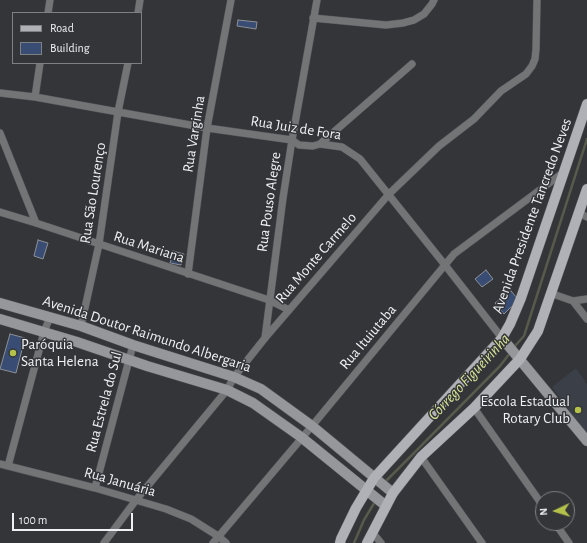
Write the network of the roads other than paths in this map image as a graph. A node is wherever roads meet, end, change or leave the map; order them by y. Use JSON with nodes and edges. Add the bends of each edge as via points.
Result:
{"nodes":[{"id":1,"x":50,"y":0,"type":"edge"},
{"id":2,"x":140,"y":0,"type":"edge"},
{"id":3,"x":230,"y":0,"type":"edge"},
{"id":4,"x":317,"y":0,"type":"edge"},
{"id":5,"x":434,"y":0,"type":"edge"},
{"id":6,"x":537,"y":0,"type":"edge"},
{"id":7,"x":48,"y":12,"type":"edge"},
{"id":8,"x":138,"y":12,"type":"edge"},
{"id":9,"x":314,"y":18,"type":"junction"},
{"id":10,"x":40,"y":64,"type":"edge"},
{"id":11,"x":128,"y":64,"type":"edge"},
{"id":12,"x":412,"y":64,"type":"dead end"},
{"id":13,"x":0,"y":93,"type":"edge"},
{"id":14,"x":35,"y":97,"type":"junction"},
{"id":15,"x":587,"y":104,"type":"edge"},
{"id":16,"x":118,"y":112,"type":"junction"},
{"id":17,"x":207,"y":128,"type":"junction"},
{"id":18,"x":0,"y":133,"type":"edge"},
{"id":19,"x":292,"y":140,"type":"junction"},
{"id":20,"x":320,"y":144,"type":"junction"},
{"id":21,"x":564,"y":172,"type":"junction"},
{"id":22,"x":587,"y":189,"type":"edge"},
{"id":23,"x":389,"y":194,"type":"junction"},
{"id":24,"x":0,"y":212,"type":"edge"},
{"id":25,"x":583,"y":215,"type":"edge"},
{"id":26,"x":36,"y":223,"type":"junction"},
{"id":27,"x":99,"y":244,"type":"junction"},
{"id":28,"x":445,"y":264,"type":"junction"},
{"id":29,"x":188,"y":274,"type":"junction"},
{"id":30,"x":550,"y":293,"type":"junction"},
{"id":31,"x":587,"y":299,"type":"edge"},
{"id":32,"x":269,"y":300,"type":"junction"},
{"id":33,"x":573,"y":301,"type":"junction"},
{"id":34,"x":0,"y":303,"type":"edge"},
{"id":35,"x":289,"y":310,"type":"junction"},
{"id":36,"x":50,"y":317,"type":"junction"},
{"id":37,"x":0,"y":319,"type":"edge"},
{"id":38,"x":587,"y":319,"type":"edge"},
{"id":39,"x":81,"y":326,"type":"junction"},
{"id":40,"x":44,"y":332,"type":"junction"},
{"id":41,"x":264,"y":338,"type":"junction"},
{"id":42,"x":502,"y":338,"type":"junction"},
{"id":43,"x":133,"y":345,"type":"junction"},
{"id":44,"x":520,"y":359,"type":"junction"},
{"id":45,"x":130,"y":360,"type":"junction"},
{"id":46,"x":234,"y":377,"type":"junction"},
{"id":47,"x":227,"y":390,"type":"junction"},
{"id":48,"x":474,"y":408,"type":"junction"},
{"id":49,"x":312,"y":426,"type":"junction"},
{"id":50,"x":301,"y":437,"type":"junction"},
{"id":51,"x":587,"y":442,"type":"edge"},
{"id":52,"x":421,"y":458,"type":"junction"},
{"id":53,"x":4,"y":465,"type":"edge"},
{"id":54,"x":374,"y":478,"type":"junction"},
{"id":55,"x":95,"y":488,"type":"junction"},
{"id":56,"x":367,"y":490,"type":"junction"},
{"id":57,"x":393,"y":493,"type":"junction"},
{"id":58,"x":535,"y":495,"type":"edge"},
{"id":59,"x":136,"y":500,"type":"junction"},
{"id":60,"x":386,"y":506,"type":"junction"},
{"id":61,"x":561,"y":531,"type":"edge"},
{"id":62,"x":372,"y":532,"type":"junction"},
{"id":63,"x":218,"y":536,"type":"junction"},
{"id":64,"x":104,"y":543,"type":"edge"},
{"id":65,"x":213,"y":543,"type":"edge"},
{"id":66,"x":226,"y":543,"type":"edge"},
{"id":67,"x":340,"y":543,"type":"edge"},
{"id":68,"x":367,"y":543,"type":"edge"},
{"id":69,"x":381,"y":543,"type":"edge"},
{"id":70,"x":482,"y":543,"type":"edge"},
{"id":71,"x":569,"y":543,"type":"edge"}],
"edges":[{"from":1,"to":7,"type":"street"},
{"from":2,"to":8,"type":"street"},
{"from":3,"to":17,"type":"street","name":"Rua Varginha"},
{"from":4,"to":9,"type":"street","name":"Rua Pouso Alegre"},
{"from":5,"to":9,"type":"street","via":[[424,14],[403,24],[386,25]]},
{"from":6,"to":23,"type":"street","name":"Rua Monte Carmelo","via":[[535,59],[526,74],[501,91],[474,119],[439,146]]},
{"from":9,"to":19,"type":"street","name":"Rua Pouso Alegre"},
{"from":10,"to":14,"type":"street"},
{"from":11,"to":16,"type":"street","name":"Rua São Lourenço"},
{"from":12,"to":20,"type":"street"},
{"from":13,"to":14,"type":"street","name":"Rua Juiz de Fora"},
{"from":14,"to":16,"type":"street","name":"Rua Juiz de Fora"},
{"from":15,"to":21,"type":"main road","name":"Avenida Presidente Tancredo Neves"},
{"from":16,"to":17,"type":"street","name":"Rua Juiz de Fora"},
{"from":16,"to":27,"type":"street","name":"Rua São Lourenço"},
{"from":17,"to":19,"type":"street","name":"Rua Juiz de Fora"},
{"from":17,"to":29,"type":"street","name":"Rua Varginha"},
{"from":18,"to":26,"type":"street"},
{"from":19,"to":20,"type":"street","name":"Rua Juiz de Fora","via":[[300,145]]},
{"from":19,"to":32,"type":"street","name":"Rua Pouso Alegre"},
{"from":20,"to":23,"type":"street","name":"Rua Juiz de Fora","via":[[342,147],[360,159]]},
{"from":21,"to":28,"type":"street","name":"Rua Ituiutaba","via":[[471,240]]},
{"from":21,"to":42,"type":"main road","name":"Avenida Presidente Tancredo Neves","via":[[520,298]]},
{"from":22,"to":25,"type":"main road"},
{"from":23,"to":28,"type":"street","name":"Rua Juiz de Fora"},
{"from":23,"to":35,"type":"street","name":"Rua Monte Carmelo"},
{"from":24,"to":26,"type":"street","name":"Rua Mariana"},
{"from":25,"to":30,"type":"main road"},
{"from":26,"to":27,"type":"street","name":"Rua Mariana"},
{"from":27,"to":29,"type":"street","name":"Rua Mariana"},
{"from":27,"to":39,"type":"street","name":"Rua São Lourenço"},
{"from":28,"to":42,"type":"street","name":"Rua Juiz de Fora"},
{"from":28,"to":49,"type":"street","name":"Rua Ituiutaba"},
{"from":29,"to":32,"type":"street","name":"Rua Mariana"},
{"from":30,"to":33,"type":"street"},
{"from":30,"to":44,"type":"main road","via":[[538,331]]},
{"from":31,"to":33,"type":"street"},
{"from":32,"to":35,"type":"street","name":"Rua Mariana"},
{"from":32,"to":41,"type":"street","name":"Rua Pouso Alegre"},
{"from":33,"to":38,"type":"street"},
{"from":34,"to":36,"type":"street","name":"Avenida Doutor Raimundo Albergaria"},
{"from":35,"to":41,"type":"street","name":"Rua Monte Carmelo"},
{"from":36,"to":39,"type":"street","name":"Avenida Doutor Raimundo Albergaria"},
{"from":36,"to":40,"type":"street"},
{"from":37,"to":40,"type":"street","name":"Avenida Doutor Raimundo Albergaria"},
{"from":39,"to":43,"type":"street","name":"Avenida Doutor Raimundo Albergaria"},
{"from":40,"to":45,"type":"street","name":"Avenida Doutor Raimundo Albergaria"},
{"from":40,"to":53,"type":"street"},
{"from":41,"to":46,"type":"street","name":"Rua Monte Carmelo"},
{"from":42,"to":44,"type":"street"},
{"from":42,"to":54,"type":"main road","name":"Avenida Presidente Tancredo Neves"},
{"from":43,"to":45,"type":"street","name":"Rua Estrela do Sul"},
{"from":43,"to":46,"type":"street","name":"Avenida Doutor Raimundo Albergaria"},
{"from":44,"to":48,"type":"main road"},
{"from":44,"to":51,"type":"street"},
{"from":45,"to":47,"type":"street","name":"Avenida Doutor Raimundo Albergaria"},
{"from":45,"to":55,"type":"street","name":"Rua Estrela do Sul"},
{"from":46,"to":47,"type":"street","name":"Rua Monte Carmelo"},
{"from":46,"to":49,"type":"street","name":"Avenida Doutor Raimundo Albergaria","via":[[261,389]]},
{"from":47,"to":50,"type":"street","name":"Avenida Doutor Raimundo Albergaria","via":[[252,403]]},
{"from":47,"to":59,"type":"street","name":"Rua Monte Carmelo"},
{"from":48,"to":52,"type":"main road"},
{"from":48,"to":58,"type":"street"},
{"from":49,"to":50,"type":"street","name":"Rua Ituiutaba"},
{"from":49,"to":54,"type":"street","name":"Avenida Doutor Raimundo Albergaria"},
{"from":50,"to":56,"type":"street","name":"Avenida Doutor Raimundo Albergaria"},
{"from":50,"to":63,"type":"street","name":"Rua Ituiutaba"},
{"from":52,"to":57,"type":"main road"},
{"from":52,"to":70,"type":"street"},
{"from":53,"to":55,"type":"street","name":"Rua Januária"},
{"from":54,"to":56,"type":"main road","name":"Avenida Presidente Tancredo Neves"},
{"from":54,"to":57,"type":"street","name":"Avenida Doutor Raimundo Albergaria"},
{"from":55,"to":59,"type":"street","name":"Rua Januária"},
{"from":56,"to":60,"type":"street","name":"Avenida Doutor Raimundo Albergaria"},
{"from":56,"to":67,"type":"main road","name":"Avenida Presidente Tancredo Neves"},
{"from":57,"to":60,"type":"main road"},
{"from":59,"to":63,"type":"street","name":"Rua Januária","via":[[191,519]]},
{"from":59,"to":64,"type":"street","name":"Rua Monte Carmelo"},
{"from":60,"to":62,"type":"main road"},
{"from":61,"to":71,"type":"street"},
{"from":62,"to":68,"type":"main road"},
{"from":62,"to":69,"type":"street"},
{"from":63,"to":65,"type":"street","name":"Rua Ituiutaba"},
{"from":63,"to":66,"type":"street","name":"Rua Januária"}]}
